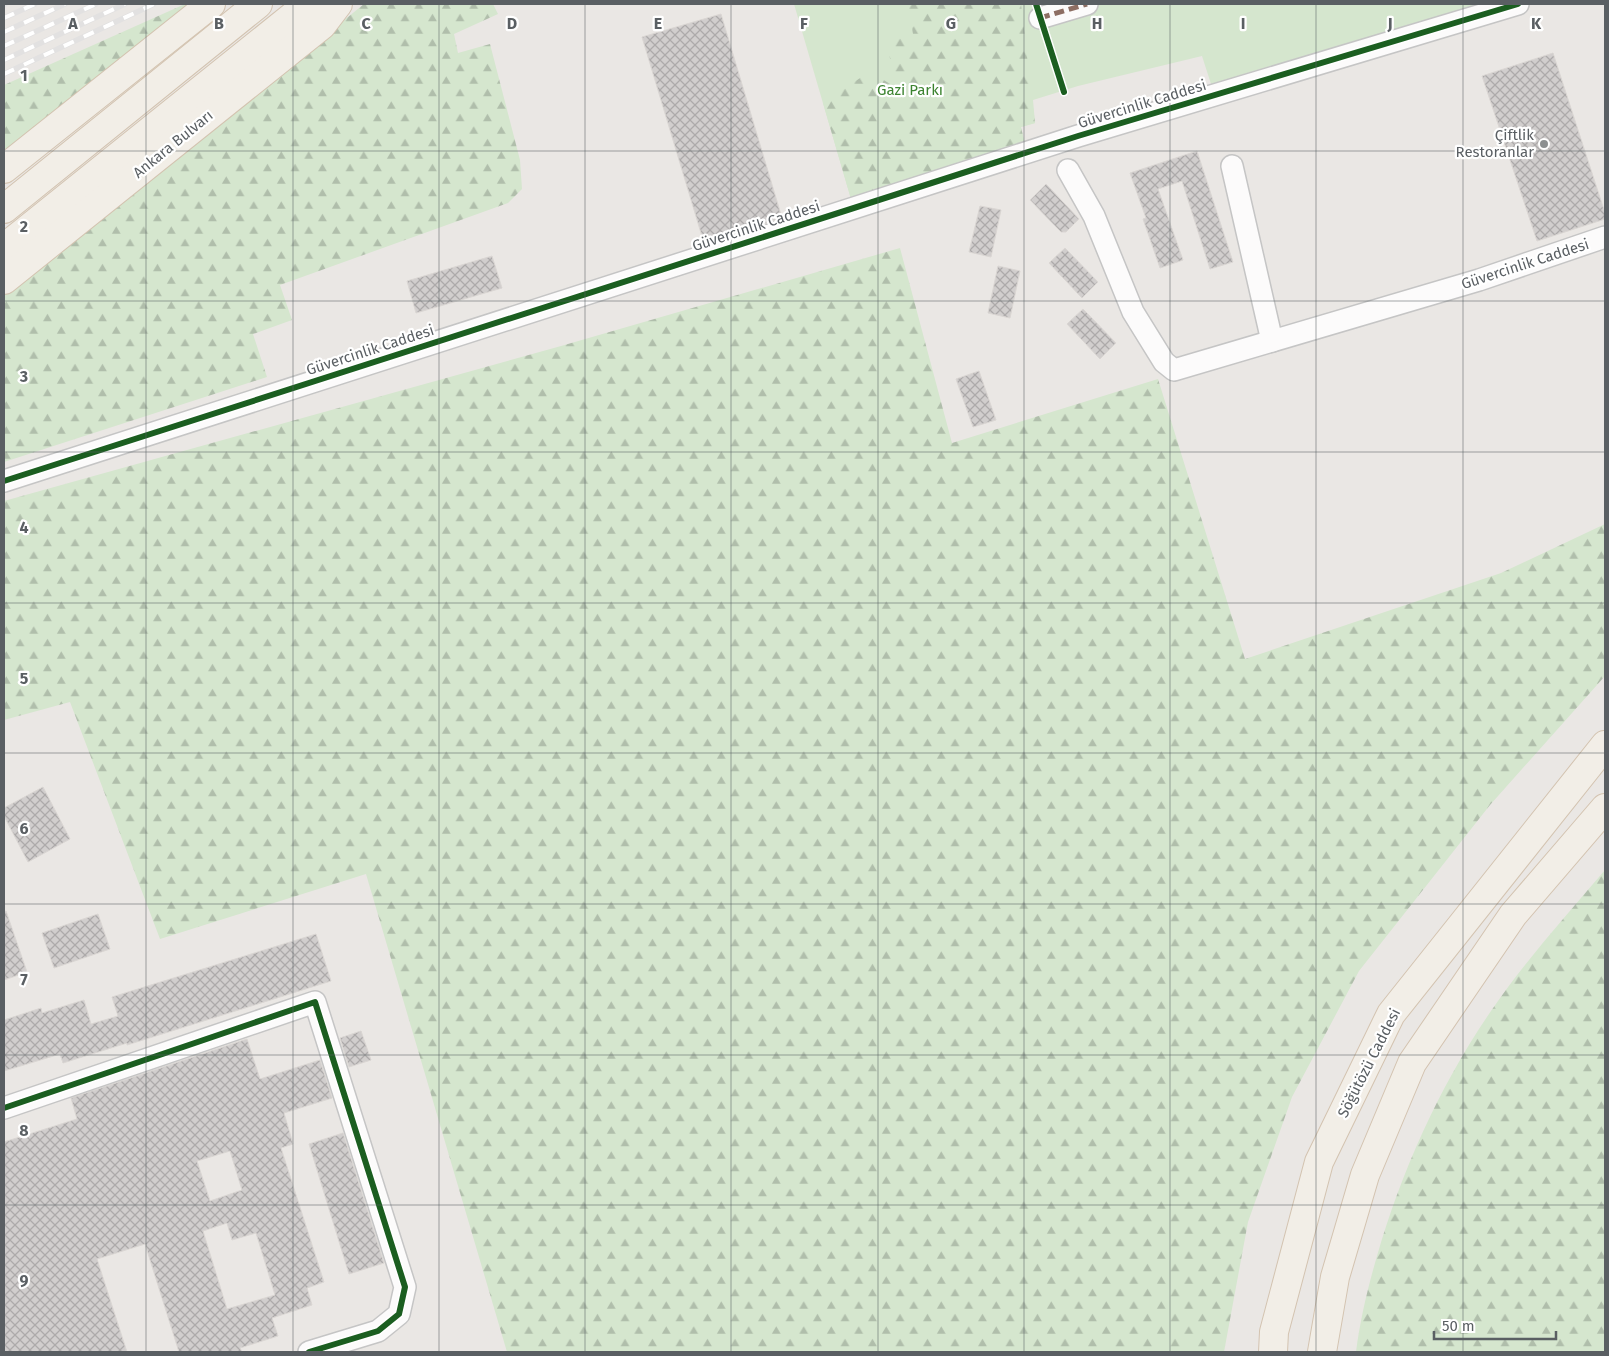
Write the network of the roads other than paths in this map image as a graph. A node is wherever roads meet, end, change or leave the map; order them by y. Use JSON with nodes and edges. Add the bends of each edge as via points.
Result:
{"nodes":[{"id":1,"x":211,"y":4,"type":"edge"},
{"id":2,"x":258,"y":4,"type":"edge"},
{"id":3,"x":308,"y":4,"type":"edge"},
{"id":4,"x":338,"y":4,"type":"edge"},
{"id":5,"x":1087,"y":4,"type":"edge"},
{"id":6,"x":1518,"y":4,"type":"edge"},
{"id":7,"x":1040,"y":18,"type":"dead end"},
{"id":8,"x":1232,"y":166,"type":"dead end"},
{"id":9,"x":4,"y":169,"type":"edge"},
{"id":10,"x":1068,"y":170,"type":"dead end"},
{"id":11,"x":4,"y":209,"type":"edge"},
{"id":12,"x":1605,"y":237,"type":"edge"},
{"id":13,"x":4,"y":248,"type":"edge"},
{"id":14,"x":4,"y":280,"type":"edge"},
{"id":15,"x":1272,"y":341,"type":"junction"},
{"id":16,"x":4,"y":481,"type":"edge"},
{"id":17,"x":1605,"y":745,"type":"edge"},
{"id":18,"x":1605,"y":808,"type":"edge"},
{"id":19,"x":4,"y":1108,"type":"edge"},
{"id":20,"x":309,"y":1352,"type":"edge"},
{"id":21,"x":1273,"y":1352,"type":"edge"},
{"id":22,"x":1322,"y":1352,"type":"edge"}],
"edges":[{"from":1,"to":9,"type":"main road"},
{"from":2,"to":11,"type":"main road"},
{"from":3,"to":13,"type":"main road","name":"Ankara Bulvarı"},
{"from":4,"to":14,"type":"main road","name":"Ankara Bulvarı","via":[[322,25]]},
{"from":5,"to":7,"type":"street"},
{"from":6,"to":16,"type":"street","name":"Güvercinlik Caddesi","via":[[1078,136]]},
{"from":8,"to":15,"type":"street"},
{"from":10,"to":15,"type":"street","name":"Güvercinlik Caddesi","via":[[1094,216],[1133,312],[1164,362],[1174,370]]},
{"from":12,"to":15,"type":"street","name":"Güvercinlik Caddesi","via":[[1479,280]]},
{"from":17,"to":21,"type":"main road","name":"Söğütözü Caddesi","via":[[1391,1014],[1319,1162],[1274,1332]]},
{"from":18,"to":22,"type":"main road","via":[[1513,915],[1412,1062],[1366,1175],[1335,1277]]},
{"from":19,"to":20,"type":"street","via":[[315,1002],[405,1286],[399,1314],[378,1331]]}]}
